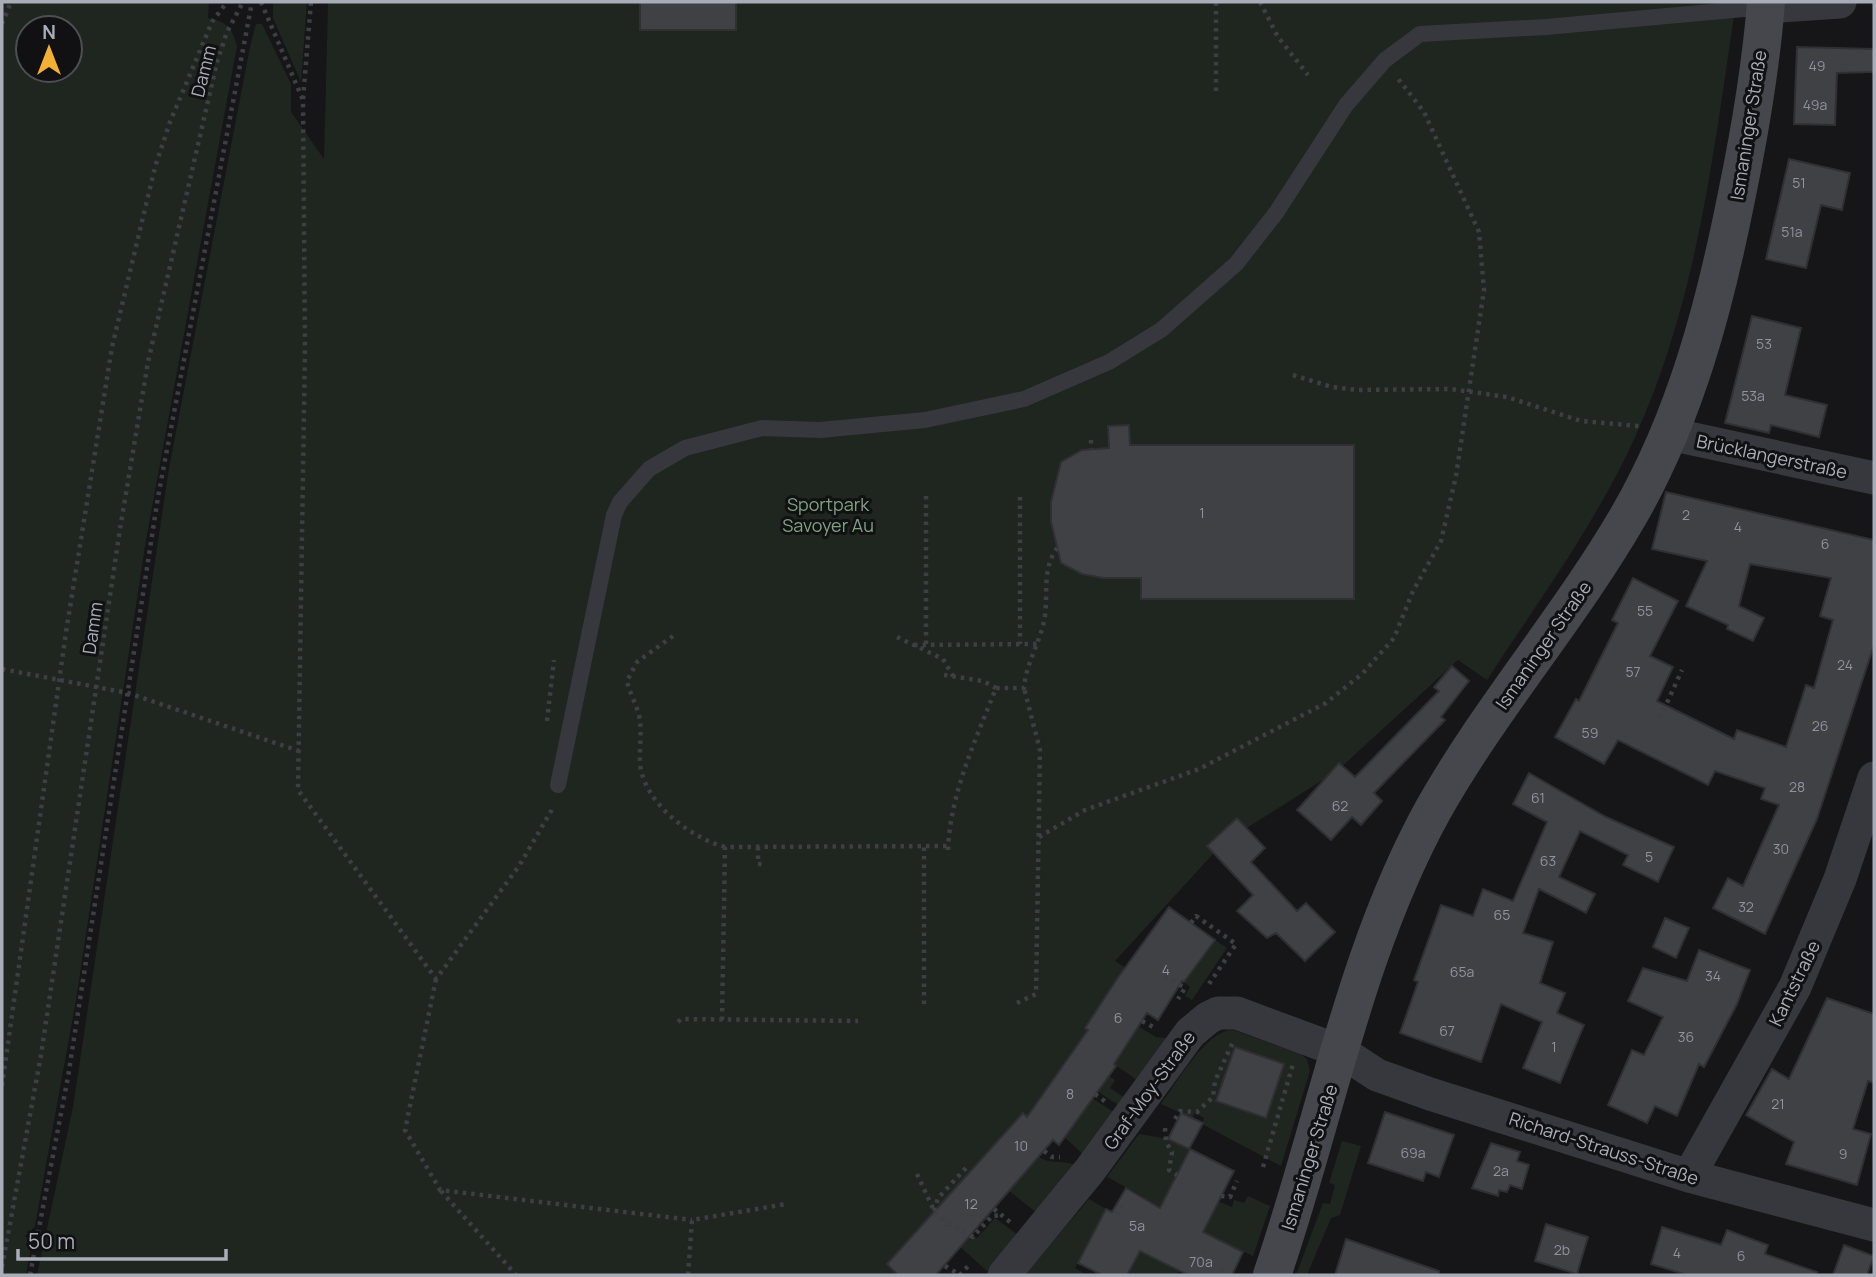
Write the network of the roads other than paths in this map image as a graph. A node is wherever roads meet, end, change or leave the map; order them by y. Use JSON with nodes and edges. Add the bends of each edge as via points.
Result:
{"nodes":[{"id":1,"x":1840,"y":2,"type":"edge"},
{"id":2,"x":1766,"y":4,"type":"edge"},
{"id":3,"x":1655,"y":430,"type":"junction"},
{"id":4,"x":1874,"y":478,"type":"edge"},
{"id":5,"x":1874,"y":778,"type":"edge"},
{"id":6,"x":558,"y":785,"type":"road end"},
{"id":7,"x":1342,"y":1052,"type":"junction"},
{"id":8,"x":1689,"y":1176,"type":"junction"},
{"id":9,"x":1874,"y":1225,"type":"edge"},
{"id":10,"x":1004,"y":1275,"type":"edge"},
{"id":11,"x":1272,"y":1275,"type":"edge"}],
"edges":[{"from":1,"to":2,"type":"street"},
{"from":2,"to":3,"type":"street","name":"Ismaninger Straße","via":[[1750,130],[1712,307]]},
{"from":2,"to":6,"type":"lane","via":[[1546,27],[1420,34],[1385,60],[1346,105],[1276,214],[1236,264],[1171,323],[1110,362],[1024,399],[878,426],[762,428],[685,448],[649,469],[620,502],[607,536]]},
{"from":3,"to":4,"type":"street","name":"Brücklangerstraße"},
{"from":3,"to":7,"type":"street","name":"Ismaninger Straße","via":[[1641,493],[1595,570],[1433,811],[1388,906]]},
{"from":5,"to":8,"type":"street","name":"Kantstraße","via":[[1840,879],[1795,987]]},
{"from":7,"to":8,"type":"street","name":"Richard-Strauss-Straße","via":[[1377,1075],[1430,1094]]},
{"from":7,"to":10,"type":"street","name":"Graf-Moy-Straße","via":[[1237,1013],[1208,1018],[1185,1039],[1090,1170]]},
{"from":7,"to":11,"type":"street","name":"Ismaninger Straße"},
{"from":8,"to":9,"type":"street","name":"Richard-Strauss-Straße"}]}
